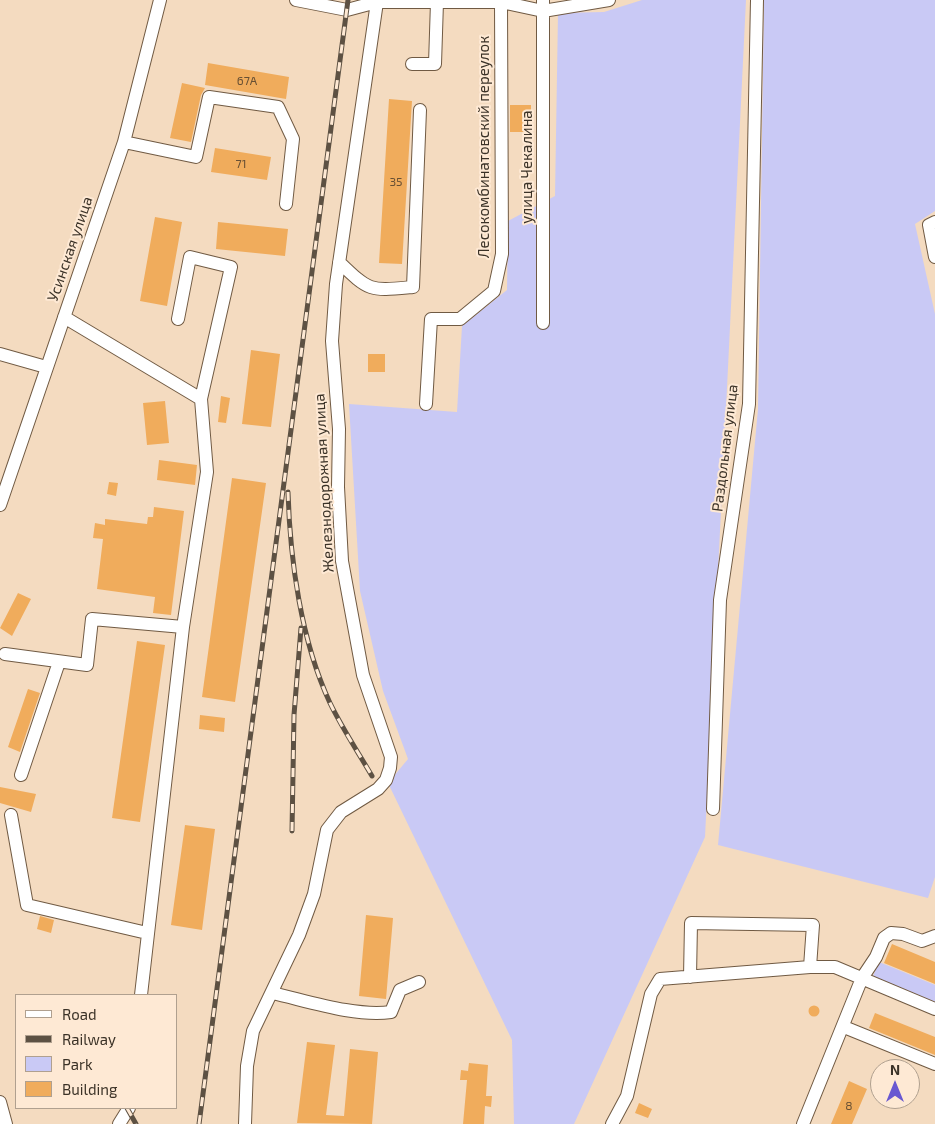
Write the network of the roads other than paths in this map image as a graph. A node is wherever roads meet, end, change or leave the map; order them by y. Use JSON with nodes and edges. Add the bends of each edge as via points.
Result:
{"nodes":[{"id":1,"x":160,"y":0,"type":"edge"},
{"id":2,"x":296,"y":0,"type":"edge"},
{"id":3,"x":610,"y":0,"type":"edge"},
{"id":4,"x":757,"y":0,"type":"edge"},
{"id":5,"x":377,"y":2,"type":"junction"},
{"id":6,"x":437,"y":2,"type":"junction"},
{"id":7,"x":501,"y":2,"type":"junction"},
{"id":8,"x":543,"y":6,"type":"edge"},
{"id":9,"x":412,"y":64,"type":"dead end"},
{"id":10,"x":420,"y":110,"type":"dead end"},
{"id":11,"x":124,"y":142,"type":"junction"},
{"id":12,"x":286,"y":204,"type":"dead end"},
{"id":13,"x":935,"y":222,"type":"edge"},
{"id":14,"x":935,"y":257,"type":"edge"},
{"id":15,"x":339,"y":262,"type":"junction"},
{"id":16,"x":64,"y":317,"type":"junction"},
{"id":17,"x":178,"y":319,"type":"dead end"},
{"id":18,"x":543,"y":323,"type":"dead end"},
{"id":19,"x":0,"y":354,"type":"edge"},
{"id":20,"x":46,"y":367,"type":"junction"},
{"id":21,"x":201,"y":399,"type":"junction"},
{"id":22,"x":426,"y":404,"type":"dead end"},
{"id":23,"x":6,"y":472,"type":"edge"},
{"id":24,"x":0,"y":505,"type":"edge"},
{"id":25,"x":183,"y":627,"type":"junction"},
{"id":26,"x":4,"y":654,"type":"dead end"},
{"id":27,"x":59,"y":662,"type":"junction"},
{"id":28,"x":21,"y":775,"type":"dead end"},
{"id":29,"x":713,"y":809,"type":"dead end"},
{"id":30,"x":11,"y":815,"type":"dead end"},
{"id":31,"x":148,"y":933,"type":"junction"},
{"id":32,"x":935,"y":936,"type":"edge"},
{"id":33,"x":922,"y":941,"type":"junction"},
{"id":34,"x":935,"y":946,"type":"edge"},
{"id":35,"x":810,"y":967,"type":"junction"},
{"id":36,"x":690,"y":977,"type":"junction"},
{"id":37,"x":862,"y":978,"type":"junction"},
{"id":38,"x":419,"y":982,"type":"dead end"},
{"id":39,"x":272,"y":993,"type":"junction"},
{"id":40,"x":141,"y":994,"type":"edge"},
{"id":41,"x":935,"y":1009,"type":"edge"},
{"id":42,"x":844,"y":1027,"type":"junction"},
{"id":43,"x":935,"y":1064,"type":"edge"},
{"id":44,"x":0,"y":1102,"type":"edge"},
{"id":45,"x":128,"y":1109,"type":"edge"},
{"id":46,"x":6,"y":1124,"type":"edge"},
{"id":47,"x":119,"y":1124,"type":"edge"},
{"id":48,"x":245,"y":1124,"type":"edge"},
{"id":49,"x":612,"y":1124,"type":"edge"},
{"id":50,"x":803,"y":1124,"type":"edge"}],
"edges":[{"from":1,"to":11,"type":"street","name":"Усинская улица"},
{"from":2,"to":5,"type":"street","via":[[347,10]]},
{"from":3,"to":8,"type":"street"},
{"from":4,"to":29,"type":"street","name":"Раздольная улица","via":[[749,404],[720,600]]},
{"from":5,"to":6,"type":"street"},
{"from":5,"to":15,"type":"street","name":"Железнодорожная улица"},
{"from":6,"to":7,"type":"street"},
{"from":6,"to":9,"type":"street","via":[[435,64]]},
{"from":7,"to":8,"type":"street"},
{"from":7,"to":22,"type":"street","name":"Лесокомбинатовский переулок","via":[[502,254],[494,291],[460,319],[431,319]]},
{"from":8,"to":18,"type":"street","name":"улица Чекалина"},
{"from":10,"to":15,"type":"street","via":[[413,287],[369,288]]},
{"from":11,"to":12,"type":"street","via":[[196,157],[209,97],[278,107],[293,138]]},
{"from":11,"to":16,"type":"street","name":"Усинская улица"},
{"from":13,"to":14,"type":"street","via":[[929,225]]},
{"from":15,"to":39,"type":"street","name":"Железнодорожная улица","via":[[332,341],[339,429],[342,561],[364,675],[391,757],[390,768],[378,789],[341,812],[327,830],[307,914]]},
{"from":16,"to":20,"type":"street","name":"Усинская улица"},
{"from":16,"to":21,"type":"street"},
{"from":17,"to":21,"type":"street","via":[[190,257],[231,267]]},
{"from":19,"to":20,"type":"street"},
{"from":20,"to":23,"type":"street","name":"Усинская улица"},
{"from":21,"to":25,"type":"street","via":[[207,472]]},
{"from":23,"to":24,"type":"street","name":"Усинская улица"},
{"from":25,"to":27,"type":"street","via":[[92,619],[87,665]]},
{"from":25,"to":31,"type":"street"},
{"from":26,"to":27,"type":"street"},
{"from":27,"to":28,"type":"street"},
{"from":30,"to":31,"type":"street","via":[[27,905]]},
{"from":31,"to":40,"type":"street"},
{"from":32,"to":33,"type":"street"},
{"from":33,"to":34,"type":"street"},
{"from":33,"to":37,"type":"street","via":[[897,933],[887,935]]},
{"from":35,"to":36,"type":"street"},
{"from":35,"to":36,"type":"street","via":[[813,925],[691,923]]},
{"from":35,"to":37,"type":"street","via":[[835,967]]},
{"from":36,"to":49,"type":"street","via":[[660,979],[651,994],[627,1096]]},
{"from":37,"to":41,"type":"street"},
{"from":37,"to":42,"type":"street"},
{"from":38,"to":39,"type":"street","via":[[400,990],[394,1009],[385,1013],[365,1012]]},
{"from":39,"to":48,"type":"street","name":"Железнодорожная улица","via":[[258,1018],[250,1046]]},
{"from":42,"to":43,"type":"street"},
{"from":42,"to":50,"type":"street"},
{"from":44,"to":46,"type":"street"},
{"from":45,"to":47,"type":"street"}]}
